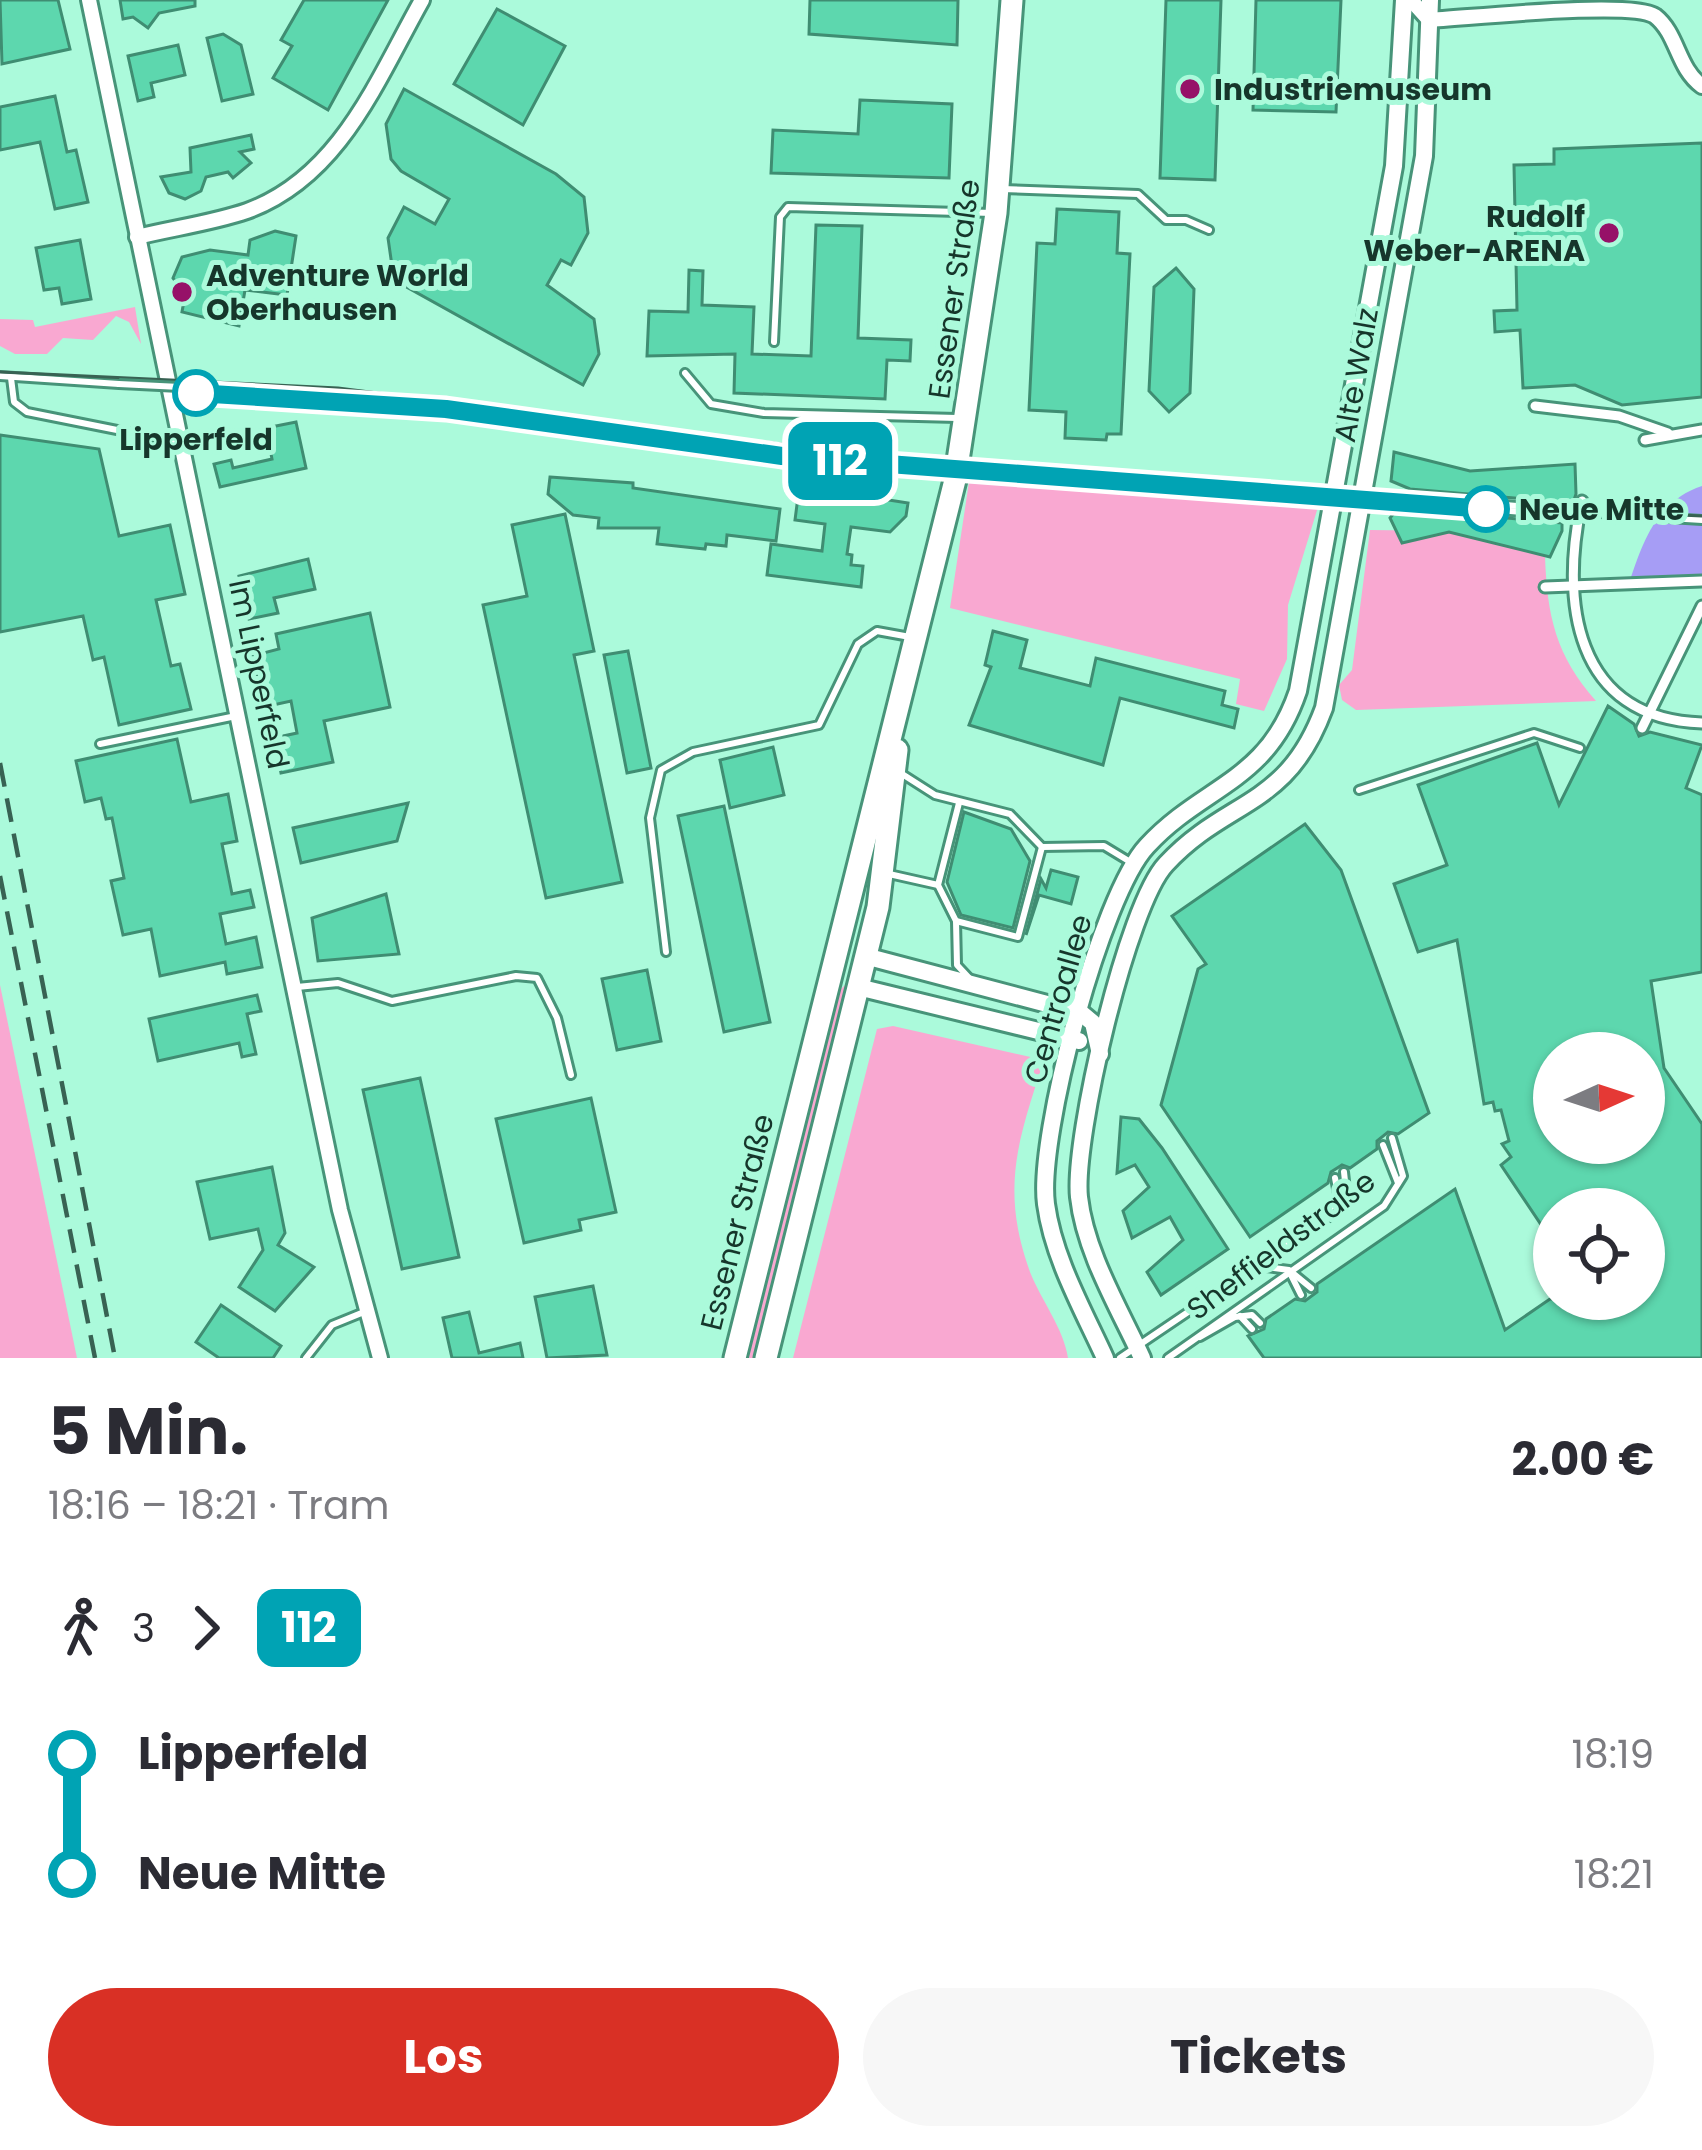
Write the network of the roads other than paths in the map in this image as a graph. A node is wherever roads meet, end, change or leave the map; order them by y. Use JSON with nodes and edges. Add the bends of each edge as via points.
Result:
{"nodes":[{"id":1,"x":89,"y":0,"type":"edge"},
{"id":2,"x":422,"y":0,"type":"edge"},
{"id":3,"x":1012,"y":0,"type":"edge"},
{"id":4,"x":1408,"y":0,"type":"edge"},
{"id":5,"x":1430,"y":0,"type":"edge"},
{"id":6,"x":1515,"y":0,"type":"edge"},
{"id":7,"x":1501,"y":17,"type":"junction"},
{"id":8,"x":1429,"y":20,"type":"junction"},
{"id":9,"x":1702,"y":86,"type":"edge"},
{"id":10,"x":998,"y":188,"type":"junction"},
{"id":11,"x":996,"y":213,"type":"junction"},
{"id":12,"x":1208,"y":230,"type":"dead end"},
{"id":13,"x":137,"y":237,"type":"junction"},
{"id":14,"x":774,"y":342,"type":"dead end"},
{"id":15,"x":685,"y":374,"type":"dead end"},
{"id":16,"x":0,"y":376,"type":"edge"},
{"id":17,"x":11,"y":378,"type":"junction"},
{"id":18,"x":1535,"y":406,"type":"dead end"},
{"id":19,"x":966,"y":418,"type":"junction"},
{"id":20,"x":1702,"y":430,"type":"edge"},
{"id":21,"x":1668,"y":433,"type":"junction"},
{"id":22,"x":1646,"y":440,"type":"dead end"},
{"id":23,"x":181,"y":441,"type":"junction"},
{"id":24,"x":1582,"y":501,"type":"dead end"},
{"id":25,"x":1702,"y":520,"type":"edge"},
{"id":26,"x":1702,"y":581,"type":"edge"},
{"id":27,"x":1570,"y":586,"type":"junction"},
{"id":28,"x":1546,"y":587,"type":"dead end"},
{"id":29,"x":1702,"y":606,"type":"edge"},
{"id":30,"x":919,"y":639,"type":"junction"},
{"id":31,"x":1651,"y":711,"type":"junction"},
{"id":32,"x":240,"y":716,"type":"junction"},
{"id":33,"x":1288,"y":716,"type":"junction"},
{"id":34,"x":899,"y":722,"type":"junction"},
{"id":35,"x":1702,"y":723,"type":"edge"},
{"id":36,"x":1317,"y":728,"type":"junction"},
{"id":37,"x":1642,"y":728,"type":"dead end"},
{"id":38,"x":100,"y":744,"type":"dead end"},
{"id":39,"x":1580,"y":748,"type":"dead end"},
{"id":40,"x":896,"y":771,"type":"junction"},
{"id":41,"x":1359,"y":790,"type":"dead end"},
{"id":42,"x":959,"y":801,"type":"junction"},
{"id":43,"x":1042,"y":848,"type":"junction"},
{"id":44,"x":1132,"y":863,"type":"junction"},
{"id":45,"x":885,"y":874,"type":"junction"},
{"id":46,"x":938,"y":885,"type":"junction"},
{"id":47,"x":956,"y":921,"type":"junction"},
{"id":48,"x":666,"y":952,"type":"dead end"},
{"id":49,"x":865,"y":956,"type":"junction"},
{"id":50,"x":835,"y":960,"type":"junction"},
{"id":51,"x":978,"y":986,"type":"junction"},
{"id":52,"x":297,"y":987,"type":"junction"},
{"id":53,"x":857,"y":987,"type":"junction"},
{"id":54,"x":1081,"y":1013,"type":"junction"},
{"id":55,"x":1103,"y":1029,"type":"junction"},
{"id":56,"x":1073,"y":1041,"type":"junction"},
{"id":57,"x":571,"y":1075,"type":"dead end"},
{"id":58,"x":1392,"y":1138,"type":"dead end"},
{"id":59,"x":1383,"y":1145,"type":"dead end"},
{"id":60,"x":1344,"y":1172,"type":"dead end"},
{"id":61,"x":1336,"y":1178,"type":"dead end"},
{"id":62,"x":1398,"y":1186,"type":"junction"},
{"id":63,"x":1326,"y":1216,"type":"junction"},
{"id":64,"x":1258,"y":1266,"type":"junction"},
{"id":65,"x":1289,"y":1270,"type":"junction"},
{"id":66,"x":1311,"y":1288,"type":"dead end"},
{"id":67,"x":1301,"y":1295,"type":"dead end"},
{"id":68,"x":364,"y":1312,"type":"junction"},
{"id":69,"x":1240,"y":1316,"type":"junction"},
{"id":70,"x":1260,"y":1323,"type":"dead end"},
{"id":71,"x":1252,"y":1329,"type":"dead end"},
{"id":72,"x":1192,"y":1341,"type":"junction"},
{"id":73,"x":1140,"y":1353,"type":"edge"},
{"id":74,"x":306,"y":1358,"type":"edge"},
{"id":75,"x":380,"y":1358,"type":"edge"},
{"id":76,"x":736,"y":1358,"type":"edge"},
{"id":77,"x":766,"y":1358,"type":"edge"},
{"id":78,"x":1105,"y":1358,"type":"edge"},
{"id":79,"x":1120,"y":1358,"type":"edge"},
{"id":80,"x":1168,"y":1358,"type":"edge"}],
"edges":[{"from":1,"to":13,"type":"street","name":"Im Lipperfeld"},
{"from":2,"to":13,"type":"street","via":[[346,134],[310,175],[248,211]]},
{"from":3,"to":10,"type":"main road","name":"Essener Straße"},
{"from":4,"to":8,"type":"street","name":"Alte Walz"},
{"from":4,"to":33,"type":"street","name":"Alte Walz","via":[[1394,166],[1306,664]]},
{"from":5,"to":8,"type":"street","name":"Alte Walz"},
{"from":6,"to":7,"type":"lane"},
{"from":7,"to":8,"type":"street"},
{"from":7,"to":9,"type":"street","via":[[1647,11]]},
{"from":8,"to":36,"type":"street","name":"Alte Walz","via":[[1422,172]]},
{"from":10,"to":11,"type":"main road","name":"Essener Straße"},
{"from":10,"to":12,"type":"lane","via":[[1138,194],[1166,220]]},
{"from":11,"to":14,"type":"lane","via":[[788,207],[780,217]]},
{"from":11,"to":19,"type":"main road","name":"Essener Straße"},
{"from":13,"to":23,"type":"street","name":"Im Lipperfeld"},
{"from":15,"to":19,"type":"lane","via":[[711,404],[746,410]]},
{"from":16,"to":17,"type":"lane"},
{"from":17,"to":23,"type":"lane","via":[[14,401],[27,412]]},
{"from":17,"to":25,"type":"lane","bridge":true,"via":[[263,391],[536,416],[752,448]]},
{"from":18,"to":21,"type":"street","via":[[1619,416]]},
{"from":19,"to":30,"type":"main road","name":"Essener Straße"},
{"from":20,"to":21,"type":"street"},
{"from":21,"to":22,"type":"street"},
{"from":23,"to":32,"type":"street","name":"Im Lipperfeld"},
{"from":24,"to":27,"type":"street"},
{"from":26,"to":27,"type":"street"},
{"from":27,"to":28,"type":"street"},
{"from":27,"to":31,"type":"street","via":[[1576,632],[1590,659],[1607,683]]},
{"from":29,"to":31,"type":"street"},
{"from":30,"to":34,"type":"main road","name":"Essener Straße"},
{"from":30,"to":48,"type":"lane","via":[[867,635],[819,725],[694,752],[661,770],[650,818]]},
{"from":31,"to":35,"type":"street"},
{"from":31,"to":37,"type":"street"},
{"from":32,"to":38,"type":"lane"},
{"from":32,"to":52,"type":"street","name":"Im Lipperfeld"},
{"from":33,"to":36,"type":"lane"},
{"from":33,"to":44,"type":"street","name":"Centroallee","via":[[1246,773],[1160,833]]},
{"from":34,"to":40,"type":"main road","name":"Essener Straße"},
{"from":34,"to":50,"type":"main road","name":"Essener Straße","via":[[870,804]]},
{"from":36,"to":55,"type":"street","name":"Centroallee","via":[[1271,791],[1161,869],[1138,909]]},
{"from":39,"to":41,"type":"lane","via":[[1534,733]]},
{"from":40,"to":42,"type":"lane"},
{"from":40,"to":45,"type":"main road","name":"Essener Straße"},
{"from":42,"to":43,"type":"lane","via":[[1010,814]]},
{"from":42,"to":46,"type":"lane"},
{"from":43,"to":44,"type":"lane","via":[[1103,846]]},
{"from":43,"to":47,"type":"lane","via":[[1018,937]]},
{"from":44,"to":54,"type":"street","name":"Centroallee"},
{"from":45,"to":46,"type":"lane"},
{"from":45,"to":49,"type":"main road","name":"Essener Straße"},
{"from":46,"to":47,"type":"lane"},
{"from":47,"to":51,"type":"lane","via":[[956,965]]},
{"from":49,"to":50,"type":"main road"},
{"from":49,"to":51,"type":"street"},
{"from":49,"to":53,"type":"main road","name":"Essener Straße"},
{"from":50,"to":53,"type":"main road"},
{"from":50,"to":76,"type":"main road","name":"Essener Straße"},
{"from":51,"to":54,"type":"street"},
{"from":52,"to":57,"type":"lane","via":[[338,983],[392,1001],[537,978]]},
{"from":52,"to":68,"type":"street","name":"Im Lipperfeld"},
{"from":53,"to":56,"type":"street"},
{"from":53,"to":77,"type":"main road","name":"Essener Straße"},
{"from":54,"to":55,"type":"street"},
{"from":54,"to":56,"type":"street","name":"Centroallee"},
{"from":55,"to":56,"type":"street"},
{"from":55,"to":73,"type":"street","name":"Centroallee","via":[[1079,1198]]},
{"from":56,"to":78,"type":"street","name":"Centroallee","via":[[1047,1137],[1046,1206]]},
{"from":58,"to":62,"type":"lane","name":"Sheffieldstraße","via":[[1404,1166]]},
{"from":59,"to":62,"type":"lane","name":"Sheffieldstraße"},
{"from":60,"to":63,"type":"lane","name":"Sheffieldstraße","via":[[1348,1199]]},
{"from":61,"to":63,"type":"lane","name":"Sheffieldstraße","via":[[1338,1194]]},
{"from":62,"to":65,"type":"lane","name":"Sheffieldstraße","via":[[1384,1206]]},
{"from":63,"to":64,"type":"lane","name":"Sheffieldstraße"},
{"from":64,"to":65,"type":"lane"},
{"from":64,"to":73,"type":"lane","name":"Sheffieldstraße"},
{"from":65,"to":66,"type":"lane"},
{"from":65,"to":67,"type":"lane"},
{"from":65,"to":72,"type":"lane","name":"Sheffieldstraße"},
{"from":68,"to":74,"type":"lane","via":[[332,1325]]},
{"from":68,"to":75,"type":"street","name":"Im Lipperfeld"},
{"from":69,"to":70,"type":"lane","name":"Sheffieldstraße"},
{"from":69,"to":71,"type":"lane"},
{"from":69,"to":72,"type":"lane","name":"Sheffieldstraße"},
{"from":72,"to":80,"type":"lane","name":"Sheffieldstraße"},
{"from":73,"to":79,"type":"lane","name":"Sheffieldstraße"}]}
